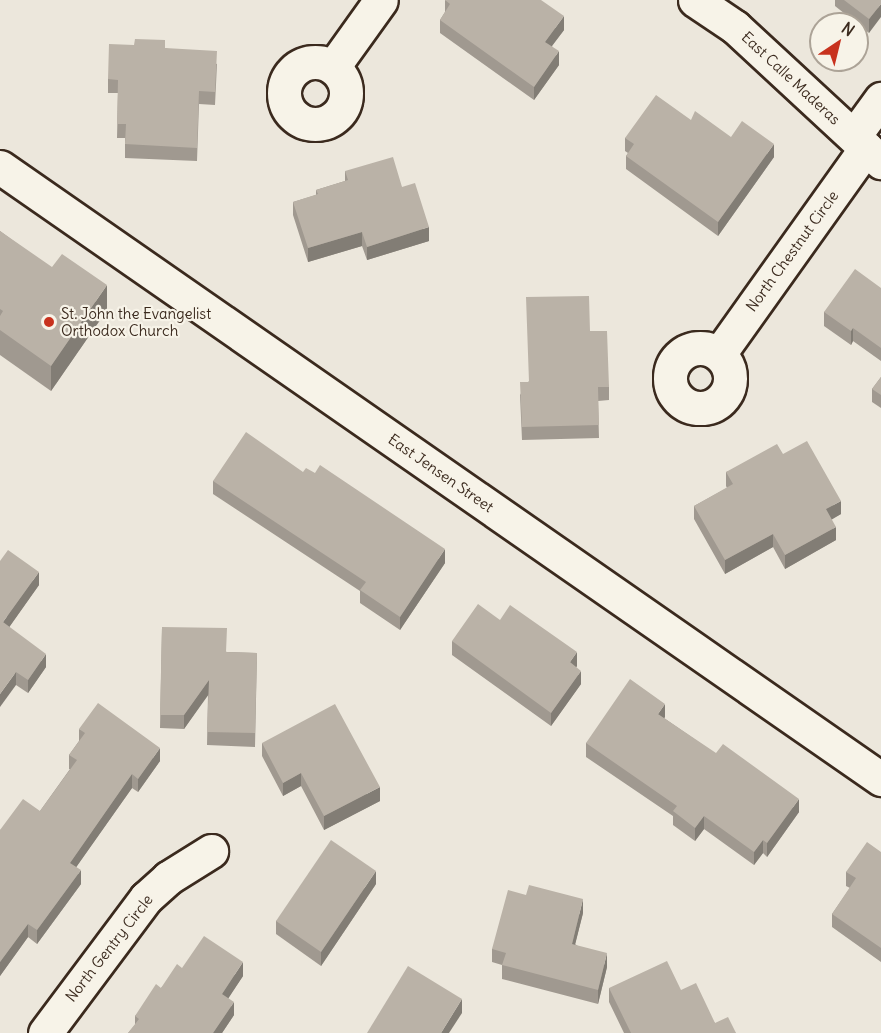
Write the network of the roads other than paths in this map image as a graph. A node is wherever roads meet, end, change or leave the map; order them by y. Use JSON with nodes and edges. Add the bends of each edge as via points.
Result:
{"nodes":[{"id":1,"x":381,"y":0,"type":"edge"},
{"id":2,"x":694,"y":0,"type":"edge"},
{"id":3,"x":333,"y":67,"type":"dead end"},
{"id":4,"x":881,"y":99,"type":"edge"},
{"id":5,"x":867,"y":149,"type":"edge"},
{"id":6,"x":0,"y":167,"type":"edge"},
{"id":7,"x":719,"y":354,"type":"dead end"},
{"id":8,"x":881,"y":779,"type":"edge"},
{"id":9,"x":211,"y":851,"type":"dead end"},
{"id":10,"x":45,"y":1033,"type":"edge"}],
"edges":[{"from":1,"to":3,"type":"street"},
{"from":2,"to":5,"type":"street","name":"East Calle Maderas","via":[[735,27]]},
{"from":4,"to":5,"type":"street","name":"North Chestnut Circle"},
{"from":5,"to":7,"type":"street","name":"North Chestnut Circle"},
{"from":6,"to":8,"type":"street","name":"East Jensen Street"},
{"from":9,"to":10,"type":"street","name":"North Gentry Circle","via":[[168,878],[146,898]]}]}
